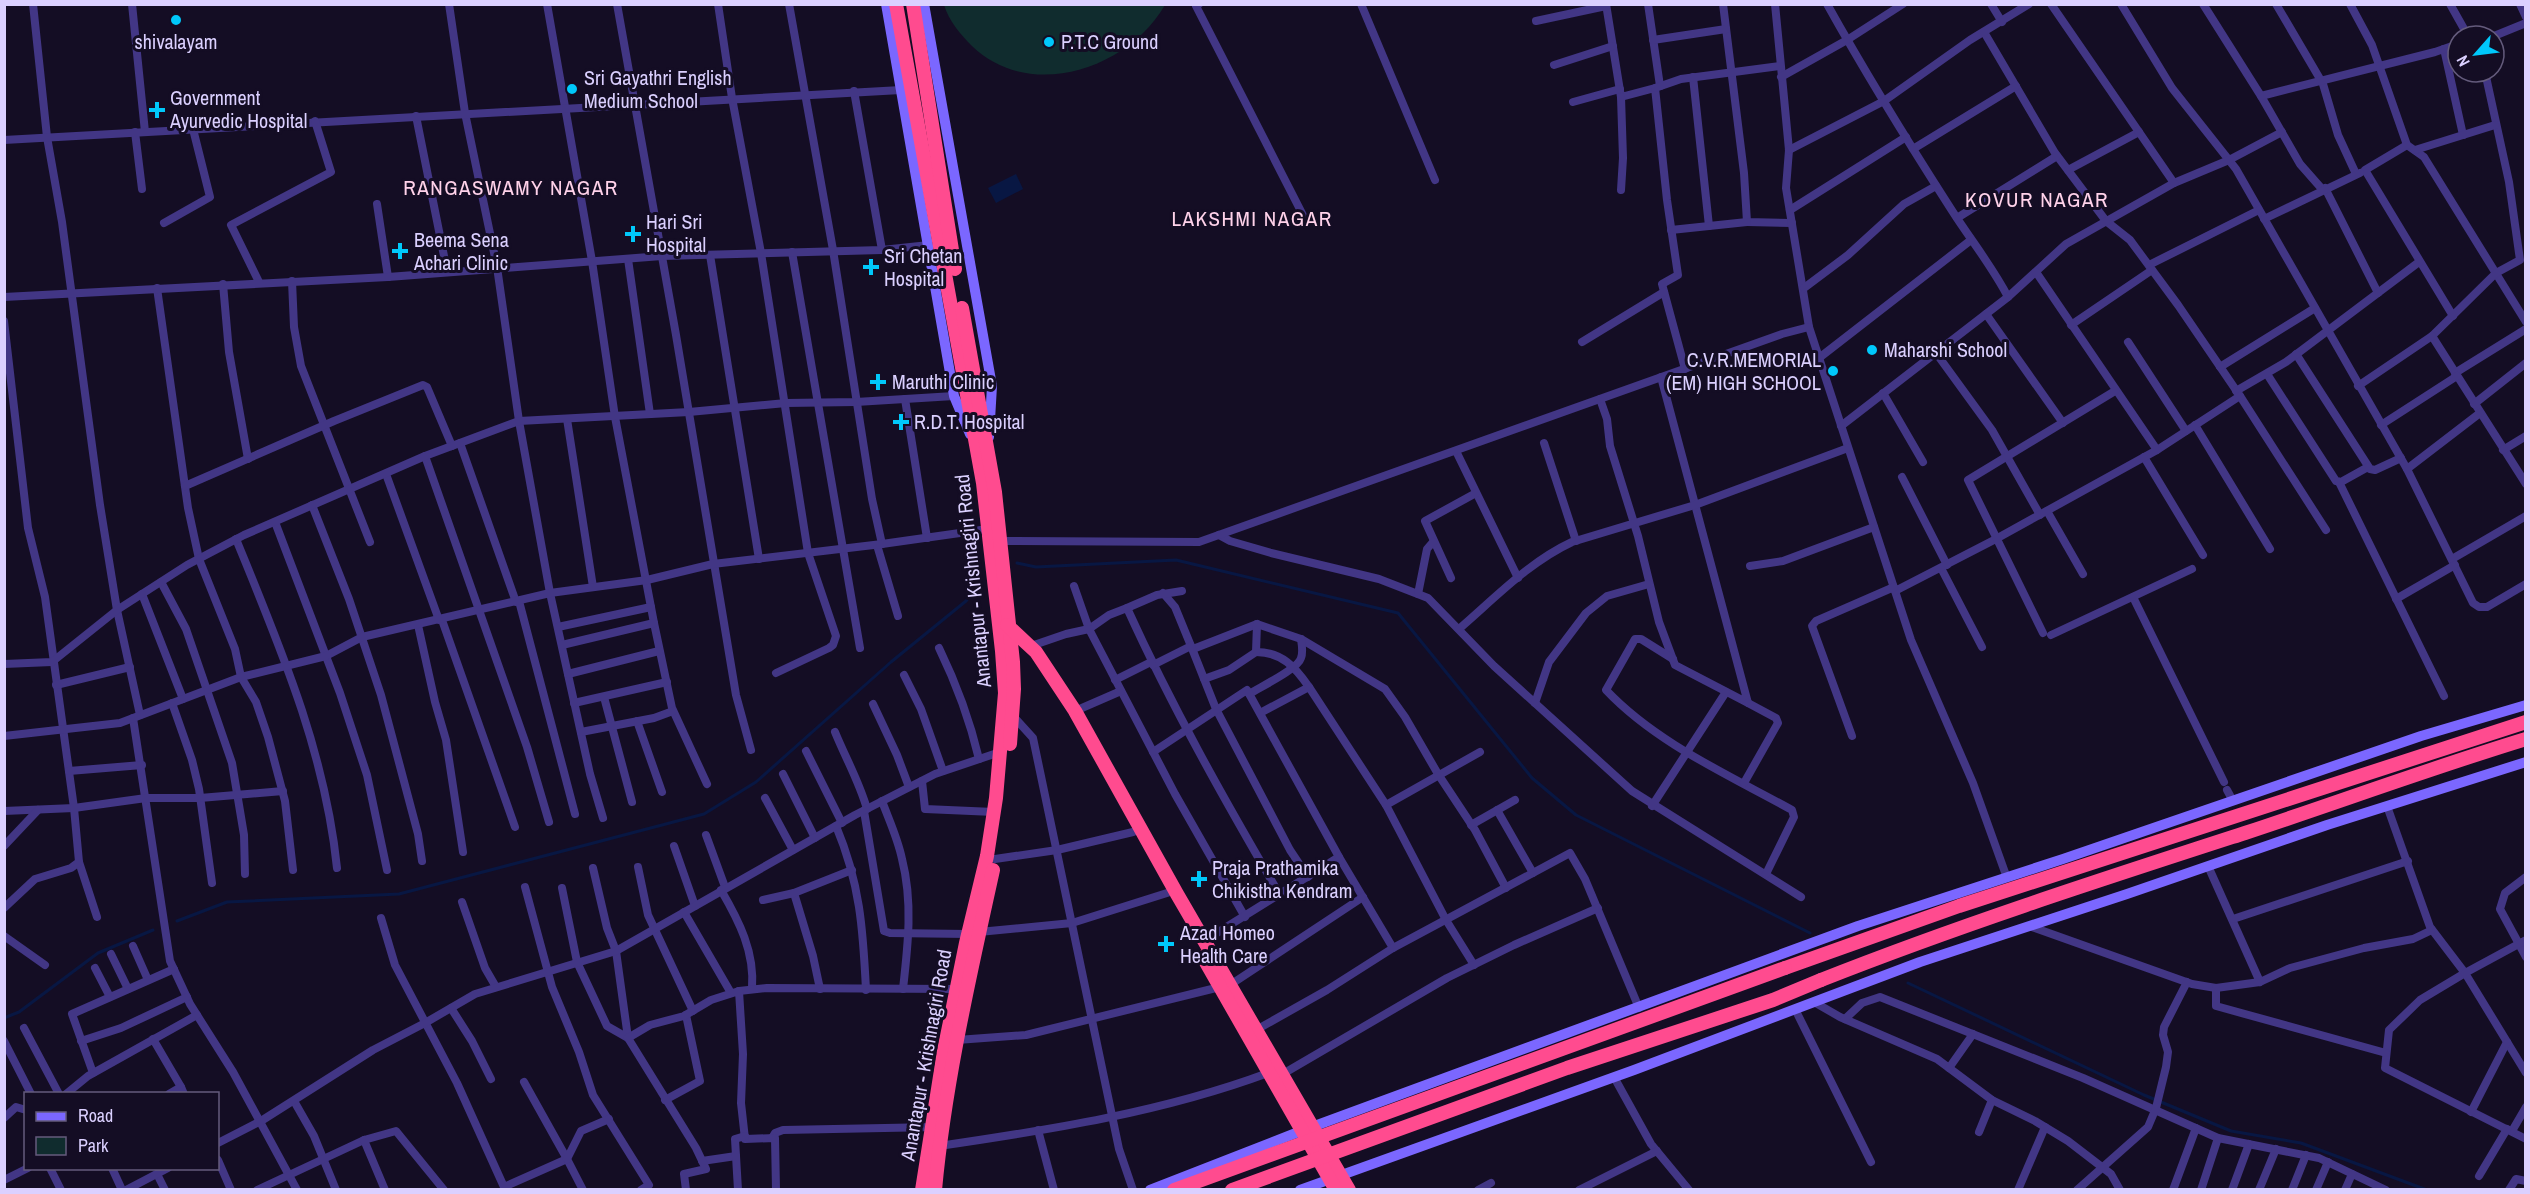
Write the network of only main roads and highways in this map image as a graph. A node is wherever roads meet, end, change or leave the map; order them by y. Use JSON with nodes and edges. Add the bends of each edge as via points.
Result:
{"nodes":[{"id":1,"x":896,"y":4,"type":"edge"},
{"id":2,"x":913,"y":4,"type":"edge"},
{"id":3,"x":952,"y":277,"type":"junction"},
{"id":4,"x":983,"y":450,"type":"junction"},
{"id":5,"x":998,"y":618,"type":"junction"},
{"id":6,"x":1009,"y":628,"type":"junction"},
{"id":7,"x":1007,"y":651,"type":"junction"},
{"id":8,"x":2526,"y":722,"type":"edge"},
{"id":9,"x":2526,"y":739,"type":"edge"},
{"id":10,"x":972,"y":932,"type":"junction"},
{"id":11,"x":1225,"y":986,"type":"junction"},
{"id":12,"x":1274,"y":1074,"type":"junction"},
{"id":13,"x":937,"y":1127,"type":"junction"},
{"id":14,"x":934,"y":1146,"type":"junction"},
{"id":15,"x":1335,"y":1181,"type":"edge"},
{"id":16,"x":922,"y":1190,"type":"edge"},
{"id":17,"x":935,"y":1190,"type":"edge"},
{"id":18,"x":1174,"y":1190,"type":"edge"},
{"id":19,"x":1232,"y":1190,"type":"edge"},
{"id":20,"x":1349,"y":1190,"type":"edge"}],
"edges":[{"from":1,"to":3,"type":"highway","name":"Anantapur - Krishnagiri Road"},
{"from":2,"to":3,"type":"highway"},
{"from":3,"to":4,"type":"highway","name":"Anantapur - Krishnagiri Road"},
{"from":4,"to":5,"type":"highway","name":"Anantapur - Krishnagiri Road"},
{"from":4,"to":6,"type":"highway","name":"Anantapur - Krishnagiri Road","via":[[995,492]]},
{"from":5,"to":6,"type":"highway"},
{"from":5,"to":7,"type":"highway","name":"Anantapur - Krishnagiri Road"},
{"from":6,"to":7,"type":"highway","name":"Anantapur - Krishnagiri Road"},
{"from":6,"to":11,"type":"highway","via":[[1031,646],[1075,711],[1204,941]]},
{"from":7,"to":10,"type":"highway","name":"Anantapur - Krishnagiri Road","via":[[994,812]]},
{"from":7,"to":10,"type":"highway","name":"Anantapur - Krishnagiri Road","via":[[1013,716],[1003,812],[995,860]]},
{"from":7,"to":11,"type":"highway","via":[[1025,655],[1036,665]]},
{"from":8,"to":18,"type":"highway","bridge":true,"via":[[2123,846]]},
{"from":9,"to":19,"type":"highway","bridge":true,"via":[[1963,926],[1773,1000],[1567,1068]]},
{"from":10,"to":13,"type":"highway","name":"Anantapur - Krishnagiri Road","via":[[957,1040]]},
{"from":10,"to":13,"type":"highway","name":"Anantapur - Krishnagiri Road","via":[[956,989]]},
{"from":11,"to":12,"type":"highway"},
{"from":11,"to":12,"type":"highway","via":[[1256,1030]]},
{"from":12,"to":15,"type":"highway"},
{"from":13,"to":14,"type":"highway","name":"Anantapur - Krishnagiri Road"},
{"from":14,"to":16,"type":"highway","name":"Anantapur - Krishnagiri Road"},
{"from":14,"to":17,"type":"highway","name":"Anantapur - Krishnagiri Road"},
{"from":15,"to":20,"type":"highway"}]}
